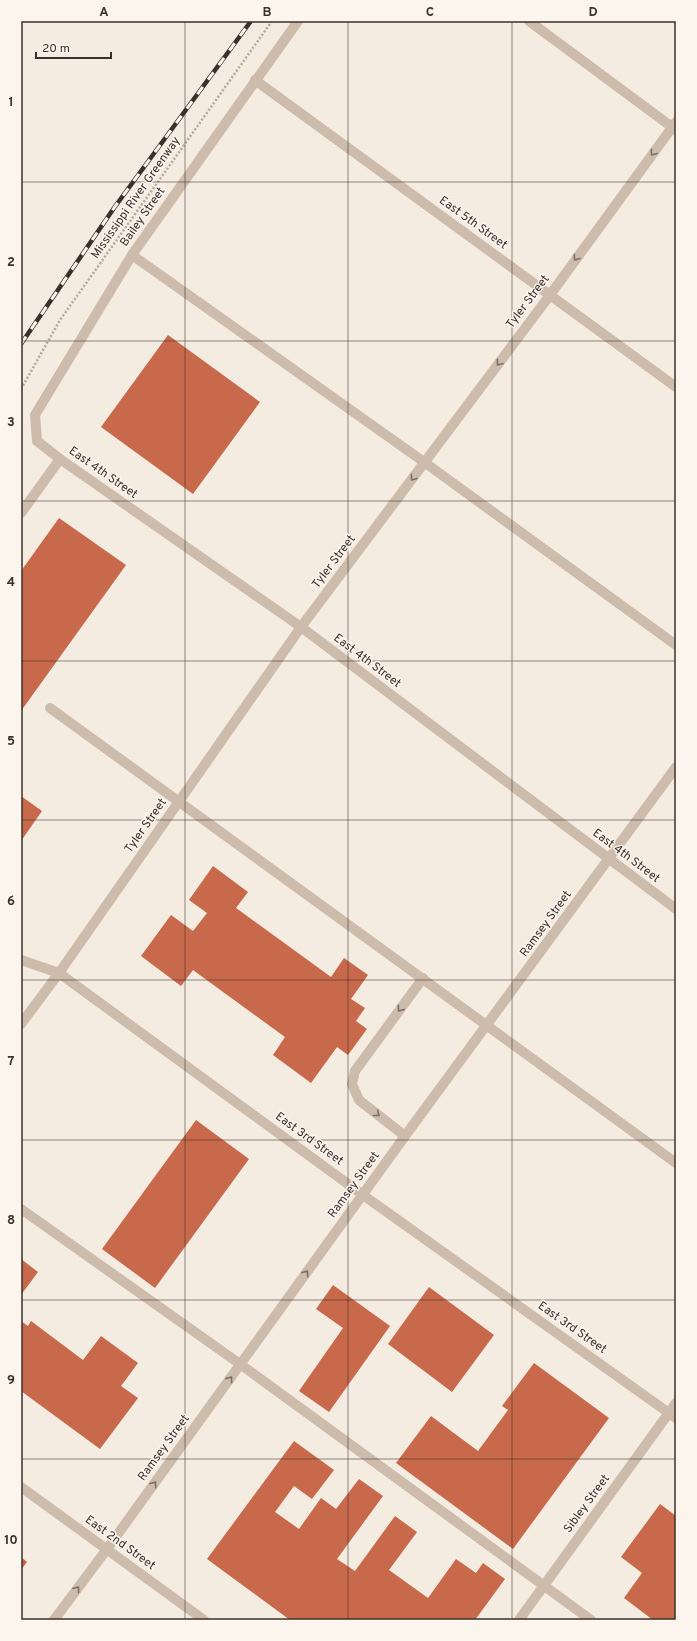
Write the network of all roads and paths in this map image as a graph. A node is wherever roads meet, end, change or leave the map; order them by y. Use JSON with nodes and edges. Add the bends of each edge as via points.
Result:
{"nodes":[{"id":1,"x":272,"y":21,"type":"edge"},
{"id":2,"x":298,"y":21,"type":"edge"},
{"id":3,"x":529,"y":21,"type":"edge"},
{"id":4,"x":255,"y":80,"type":"junction"},
{"id":5,"x":675,"y":126,"type":"edge"},
{"id":6,"x":132,"y":255,"type":"junction"},
{"id":7,"x":550,"y":295,"type":"junction"},
{"id":8,"x":676,"y":387,"type":"edge"},
{"id":9,"x":21,"y":389,"type":"edge"},
{"id":10,"x":37,"y":441,"type":"joint"},
{"id":11,"x":60,"y":459,"type":"junction"},
{"id":12,"x":424,"y":462,"type":"junction"},
{"id":13,"x":21,"y":513,"type":"edge"},
{"id":14,"x":301,"y":627,"type":"junction"},
{"id":15,"x":676,"y":645,"type":"edge"},
{"id":16,"x":50,"y":708,"type":"dead end"},
{"id":17,"x":676,"y":767,"type":"edge"},
{"id":18,"x":179,"y":802,"type":"junction"},
{"id":19,"x":609,"y":860,"type":"junction"},
{"id":20,"x":676,"y":909,"type":"edge"},
{"id":21,"x":21,"y":960,"type":"edge"},
{"id":22,"x":59,"y":973,"type":"junction"},
{"id":23,"x":423,"y":978,"type":"junction"},
{"id":24,"x":21,"y":1024,"type":"edge"},
{"id":25,"x":487,"y":1026,"type":"junction"},
{"id":26,"x":405,"y":1136,"type":"junction"},
{"id":27,"x":676,"y":1164,"type":"edge"},
{"id":28,"x":363,"y":1195,"type":"junction"},
{"id":29,"x":21,"y":1209,"type":"edge"},
{"id":30,"x":240,"y":1364,"type":"junction"},
{"id":31,"x":676,"y":1403,"type":"edge"},
{"id":32,"x":672,"y":1416,"type":"edge"},
{"id":33,"x":21,"y":1487,"type":"edge"},
{"id":34,"x":107,"y":1549,"type":"junction"},
{"id":35,"x":544,"y":1586,"type":"junction"},
{"id":36,"x":54,"y":1620,"type":"edge"},
{"id":37,"x":204,"y":1620,"type":"edge"},
{"id":38,"x":519,"y":1620,"type":"edge"},
{"id":39,"x":591,"y":1620,"type":"edge"}],
"edges":[{"from":1,"to":9,"type":"path","name":"Mississippi River Greenway","via":[[60,320]]},
{"from":2,"to":4,"type":"street","name":"Bailey Street"},
{"from":3,"to":5,"type":"street"},
{"from":4,"to":6,"type":"street","name":"Bailey Street"},
{"from":4,"to":7,"type":"street","name":"East 5th Street"},
{"from":5,"to":7,"type":"street","name":"Tyler Street","one_way":true},
{"from":6,"to":10,"type":"street","name":"Bailey Street","via":[[35,415]]},
{"from":6,"to":12,"type":"street"},
{"from":7,"to":8,"type":"street","name":"East 5th Street"},
{"from":7,"to":12,"type":"street","name":"Tyler Street","one_way":true},
{"from":10,"to":11,"type":"street","name":"East 4th Street"},
{"from":11,"to":13,"type":"street"},
{"from":11,"to":14,"type":"street","name":"East 4th Street"},
{"from":12,"to":14,"type":"street","name":"Tyler Street","one_way":true},
{"from":12,"to":15,"type":"street"},
{"from":14,"to":18,"type":"street","name":"Tyler Street"},
{"from":14,"to":19,"type":"street","name":"East 4th Street"},
{"from":16,"to":18,"type":"street"},
{"from":17,"to":19,"type":"street","name":"Ramsey Street"},
{"from":18,"to":22,"type":"street","name":"Tyler Street"},
{"from":18,"to":23,"type":"street"},
{"from":19,"to":20,"type":"street","name":"East 4th Street"},
{"from":19,"to":25,"type":"street","name":"Ramsey Street"},
{"from":21,"to":22,"type":"street","name":"East 3rd Street"},
{"from":22,"to":24,"type":"street","name":"Tyler Street"},
{"from":22,"to":28,"type":"street","name":"East 3rd Street"},
{"from":23,"to":25,"type":"street"},
{"from":23,"to":26,"type":"street","one_way":true,"via":[[355,1071],[352,1084],[359,1100]]},
{"from":25,"to":26,"type":"street","name":"Ramsey Street"},
{"from":25,"to":27,"type":"street"},
{"from":26,"to":28,"type":"street","name":"Ramsey Street"},
{"from":30,"to":28,"type":"street","name":"Ramsey Street","one_way":true},
{"from":28,"to":32,"type":"street","name":"East 3rd Street"},
{"from":29,"to":30,"type":"street"},
{"from":34,"to":30,"type":"street","name":"Ramsey Street","one_way":true},
{"from":30,"to":35,"type":"street"},
{"from":31,"to":32,"type":"street","name":"Sibley Street"},
{"from":32,"to":35,"type":"street","name":"Sibley Street"},
{"from":33,"to":34,"type":"street","name":"East 2nd Street"},
{"from":36,"to":34,"type":"street","name":"Ramsey Street","one_way":true},
{"from":34,"to":37,"type":"street","name":"East 2nd Street"},
{"from":35,"to":38,"type":"street","name":"Sibley Street"},
{"from":35,"to":39,"type":"street"}]}
